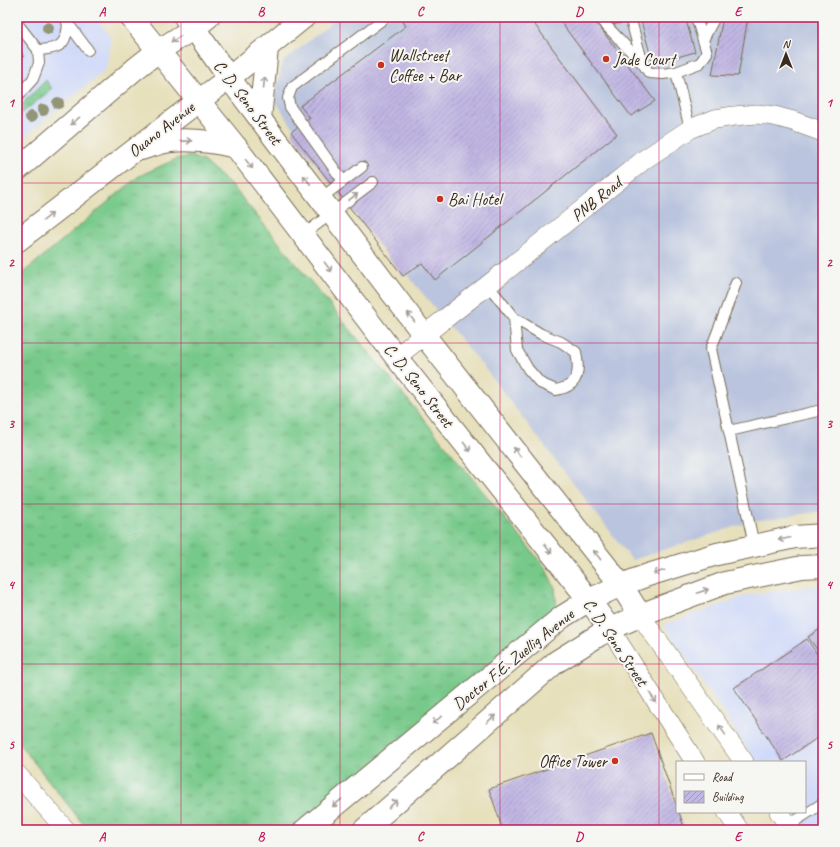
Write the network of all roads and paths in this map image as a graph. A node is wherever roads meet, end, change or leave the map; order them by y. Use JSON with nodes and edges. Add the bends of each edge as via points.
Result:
{"nodes":[{"id":1,"x":131,"y":17,"type":"edge"},
{"id":2,"x":304,"y":17,"type":"edge"},
{"id":3,"x":386,"y":17,"type":"edge"},
{"id":4,"x":598,"y":17,"type":"edge"},
{"id":5,"x":630,"y":17,"type":"edge"},
{"id":6,"x":696,"y":17,"type":"edge"},
{"id":7,"x":715,"y":17,"type":"edge"},
{"id":8,"x":66,"y":20,"type":"edge"},
{"id":9,"x":196,"y":21,"type":"edge"},
{"id":10,"x":17,"y":22,"type":"edge"},
{"id":11,"x":703,"y":40,"type":"junction"},
{"id":12,"x":267,"y":48,"type":"junction"},
{"id":13,"x":38,"y":50,"type":"junction"},
{"id":14,"x":88,"y":50,"type":"dead end"},
{"id":15,"x":158,"y":51,"type":"junction"},
{"id":16,"x":643,"y":64,"type":"junction"},
{"id":17,"x":676,"y":72,"type":"junction"},
{"id":18,"x":229,"y":78,"type":"junction"},
{"id":19,"x":17,"y":96,"type":"edge"},
{"id":20,"x":198,"y":100,"type":"junction"},
{"id":21,"x":260,"y":119,"type":"junction"},
{"id":22,"x":690,"y":129,"type":"junction"},
{"id":23,"x":823,"y":132,"type":"edge"},
{"id":24,"x":236,"y":147,"type":"junction"},
{"id":25,"x":134,"y":150,"type":"junction"},
{"id":26,"x":25,"y":159,"type":"edge"},
{"id":27,"x":362,"y":167,"type":"dead end"},
{"id":28,"x":343,"y":181,"type":"junction"},
{"id":29,"x":373,"y":182,"type":"dead end"},
{"id":30,"x":326,"y":205,"type":"junction"},
{"id":31,"x":303,"y":235,"type":"junction"},
{"id":32,"x":17,"y":241,"type":"edge"},
{"id":33,"x":736,"y":283,"type":"dead end"},
{"id":34,"x":488,"y":285,"type":"junction"},
{"id":35,"x":514,"y":318,"type":"junction"},
{"id":36,"x":424,"y":334,"type":"junction"},
{"id":37,"x":396,"y":357,"type":"junction"},
{"id":38,"x":822,"y":410,"type":"edge"},
{"id":39,"x":729,"y":431,"type":"junction"},
{"id":40,"x":823,"y":535,"type":"edge"},
{"id":41,"x":754,"y":546,"type":"junction"},
{"id":42,"x":823,"y":566,"type":"edge"},
{"id":43,"x":621,"y":585,"type":"junction"},
{"id":44,"x":588,"y":600,"type":"junction"},
{"id":45,"x":640,"y":615,"type":"junction"},
{"id":46,"x":610,"y":630,"type":"junction"},
{"id":47,"x":694,"y":761,"type":"edge"},
{"id":48,"x":743,"y":761,"type":"edge"},
{"id":49,"x":17,"y":774,"type":"edge"},
{"id":50,"x":823,"y":803,"type":"edge"},
{"id":51,"x":806,"y":812,"type":"edge"},
{"id":52,"x":728,"y":813,"type":"edge"},
{"id":53,"x":804,"y":813,"type":"edge"},
{"id":54,"x":787,"y":822,"type":"edge"},
{"id":55,"x":66,"y":830,"type":"edge"},
{"id":56,"x":305,"y":830,"type":"edge"},
{"id":57,"x":364,"y":830,"type":"edge"},
{"id":58,"x":740,"y":830,"type":"edge"}],
"edges":[{"from":1,"to":15,"type":"main road","name":"C. D. Seno Street"},
{"from":2,"to":12,"type":"main road","name":"Ouano Avenue"},
{"from":3,"to":28,"type":"lane","via":[[292,87],[288,98],[290,106]]},
{"from":4,"to":16,"type":"lane"},
{"from":5,"to":16,"type":"lane"},
{"from":6,"to":11,"type":"lane"},
{"from":7,"to":11,"type":"lane"},
{"from":8,"to":13,"type":"lane","via":[[66,39],[60,45]]},
{"from":8,"to":14,"type":"lane"},
{"from":9,"to":15,"type":"main road","one_way":true},
{"from":9,"to":18,"type":"main road","name":"C. D. Seno Street"},
{"from":10,"to":13,"type":"lane"},
{"from":11,"to":17,"type":"lane","via":[[707,53],[700,63]]},
{"from":12,"to":18,"type":"main road","name":"Ouano Avenue"},
{"from":21,"to":12,"type":"main road","one_way":true},
{"from":13,"to":19,"type":"lane","via":[[38,63],[33,79]]},
{"from":15,"to":20,"type":"main road","name":"C. D. Seno Street"},
{"from":15,"to":26,"type":"main road","one_way":true},
{"from":16,"to":17,"type":"lane","via":[[649,73]]},
{"from":17,"to":22,"type":"lane"},
{"from":18,"to":20,"type":"main road","name":"Ouano Avenue"},
{"from":18,"to":21,"type":"main road","name":"C. D. Seno Street"},
{"from":20,"to":24,"type":"main road","name":"C. D. Seno Street"},
{"from":20,"to":25,"type":"main road","name":"Ouano Avenue"},
{"from":30,"to":21,"type":"main road","name":"C. D. Seno Street","one_way":true},
{"from":22,"to":23,"type":"street","name":"PNB Road","via":[[715,119],[757,114],[793,121]]},
{"from":22,"to":34,"type":"street","name":"PNB Road","via":[[645,159]]},
{"from":25,"to":24,"type":"main road","one_way":true,"via":[[170,141],[196,141]]},
{"from":24,"to":31,"type":"main road","name":"C. D. Seno Street","one_way":true},
{"from":32,"to":25,"type":"main road","name":"Ouano Avenue","one_way":true},
{"from":27,"to":28,"type":"lane"},
{"from":28,"to":30,"type":"lane"},
{"from":30,"to":29,"type":"lane","one_way":true},
{"from":30,"to":31,"type":"lane"},
{"from":36,"to":30,"type":"main road","name":"C. D. Seno Street","one_way":true},
{"from":31,"to":37,"type":"main road","name":"C. D. Seno Street","one_way":true},
{"from":33,"to":39,"type":"lane","via":[[711,349]]},
{"from":34,"to":35,"type":"lane"},
{"from":34,"to":36,"type":"street","name":"PNB Road"},
{"from":35,"to":35,"type":"lane","via":[[576,352],[576,379],[569,386],[556,390],[540,383],[528,369],[517,350]]},
{"from":36,"to":37,"type":"street","name":"PNB Road"},
{"from":43,"to":36,"type":"main road","name":"C. D. Seno Street","one_way":true},
{"from":37,"to":44,"type":"main road","name":"C. D. Seno Street","one_way":true},
{"from":38,"to":39,"type":"lane"},
{"from":39,"to":41,"type":"lane"},
{"from":40,"to":41,"type":"main road","name":"Doctor F.E. Zuellig Avenue","one_way":true,"via":[[795,537]]},
{"from":41,"to":43,"type":"main road","name":"Doctor F.E. Zuellig Avenue","one_way":true,"via":[[718,554]]},
{"from":45,"to":42,"type":"main road","name":"Doctor F.E. Zuellig Avenue","one_way":true,"via":[[726,583],[802,567]]},
{"from":43,"to":44,"type":"main road","name":"Doctor F.E. Zuellig Avenue"},
{"from":43,"to":45,"type":"main road","name":"C. D. Seno Street"},
{"from":44,"to":46,"type":"main road","name":"C. D. Seno Street"},
{"from":44,"to":56,"type":"main road","name":"Doctor F.E. Zuellig Avenue","one_way":true,"via":[[562,617]]},
{"from":45,"to":46,"type":"main road","name":"Doctor F.E. Zuellig Avenue"},
{"from":48,"to":45,"type":"street","name":"C. D. Seno Street","one_way":true},
{"from":46,"to":47,"type":"street","name":"C. D. Seno Street","one_way":true},
{"from":57,"to":46,"type":"main road","name":"Doctor F.E. Zuellig Avenue","one_way":true,"via":[[556,662]]},
{"from":49,"to":55,"type":"street"},
{"from":50,"to":51,"type":"lane"},
{"from":52,"to":58,"type":"street"},
{"from":53,"to":54,"type":"lane"}]}
